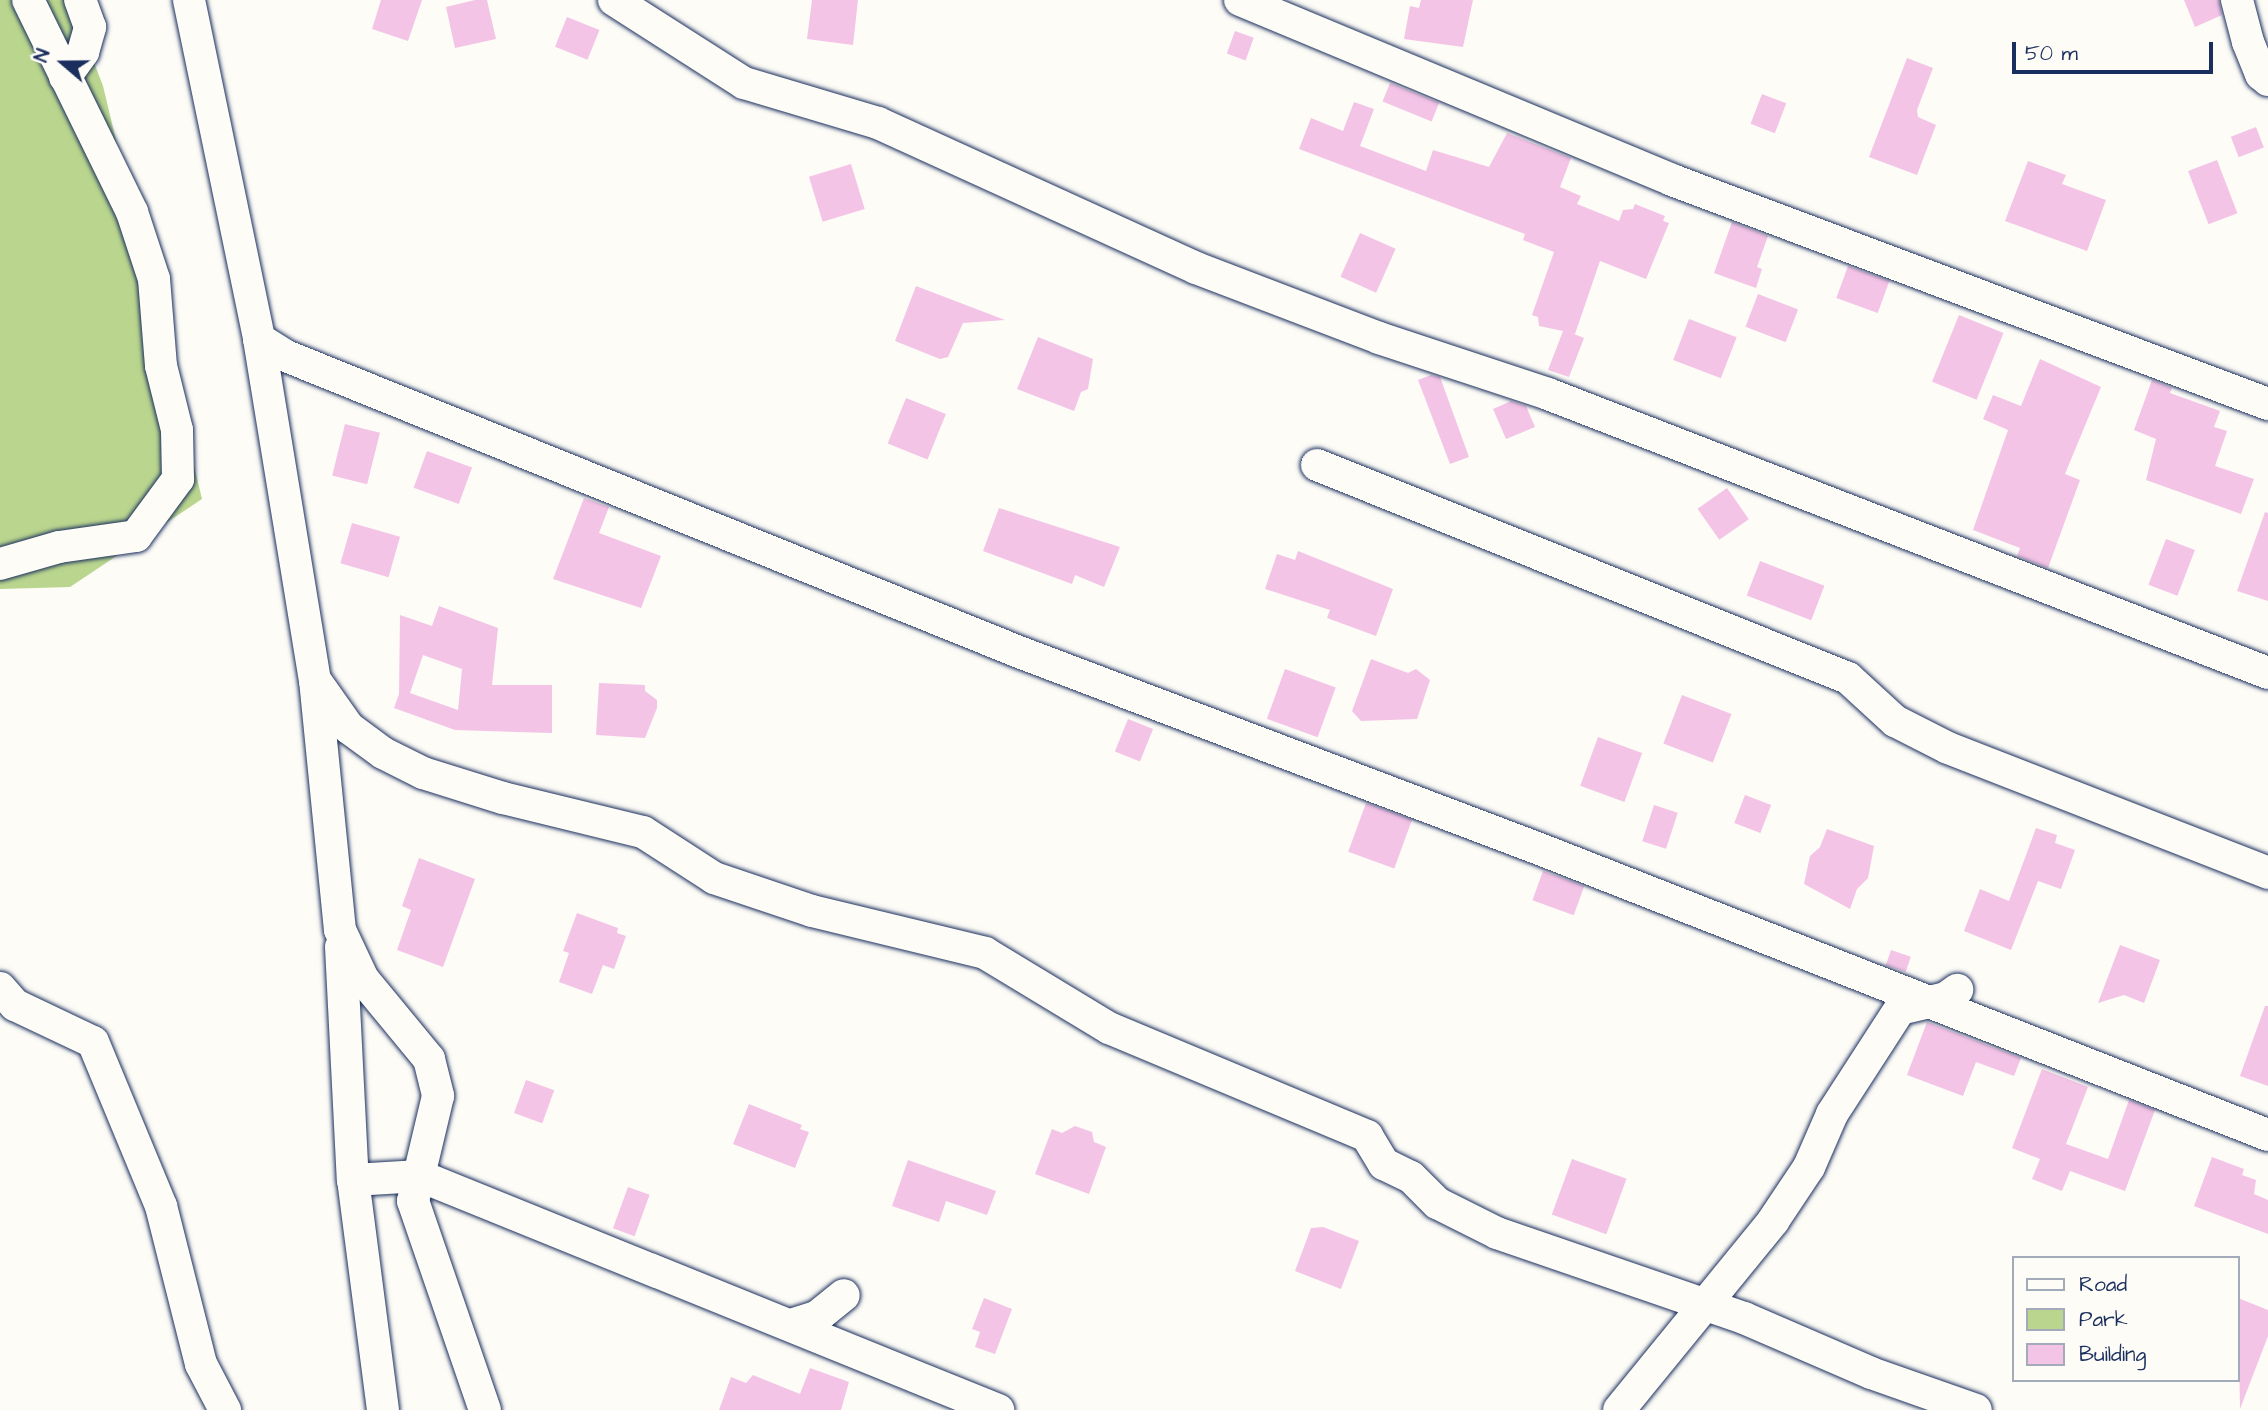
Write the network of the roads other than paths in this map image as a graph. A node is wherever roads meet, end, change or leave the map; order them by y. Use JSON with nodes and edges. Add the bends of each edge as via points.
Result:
{"nodes":[{"id":1,"x":28,"y":0,"type":"edge"},
{"id":2,"x":80,"y":0,"type":"edge"},
{"id":3,"x":189,"y":0,"type":"edge"},
{"id":4,"x":614,"y":0,"type":"edge"},
{"id":5,"x":1240,"y":0,"type":"edge"},
{"id":6,"x":2237,"y":0,"type":"edge"},
{"id":7,"x":65,"y":77,"type":"junction"},
{"id":8,"x":2268,"y":80,"type":"edge"},
{"id":9,"x":259,"y":339,"type":"junction"},
{"id":10,"x":2268,"y":404,"type":"edge"},
{"id":11,"x":1317,"y":465,"type":"dead end"},
{"id":12,"x":0,"y":564,"type":"edge"},
{"id":13,"x":2268,"y":673,"type":"edge"},
{"id":14,"x":315,"y":680,"type":"junction"},
{"id":15,"x":2268,"y":873,"type":"edge"},
{"id":16,"x":340,"y":930,"type":"junction"},
{"id":17,"x":0,"y":988,"type":"edge"},
{"id":18,"x":1957,"y":990,"type":"dead end"},
{"id":19,"x":1922,"y":1002,"type":"junction"},
{"id":20,"x":2268,"y":1136,"type":"edge"},
{"id":21,"x":420,"y":1176,"type":"junction"},
{"id":22,"x":353,"y":1180,"type":"junction"},
{"id":23,"x":844,"y":1295,"type":"dead end"},
{"id":24,"x":1701,"y":1304,"type":"junction"},
{"id":25,"x":791,"y":1325,"type":"junction"},
{"id":26,"x":225,"y":1410,"type":"edge"},
{"id":27,"x":383,"y":1410,"type":"edge"},
{"id":28,"x":485,"y":1410,"type":"edge"},
{"id":29,"x":998,"y":1410,"type":"edge"},
{"id":30,"x":1619,"y":1410,"type":"edge"},
{"id":31,"x":1976,"y":1410,"type":"edge"}],
"edges":[{"from":1,"to":7,"type":"street"},
{"from":2,"to":7,"type":"street","via":[[90,27],[83,52]]},
{"from":3,"to":9,"type":"street"},
{"from":4,"to":13,"type":"street","via":[[744,83],[878,123],[1196,268],[1379,338],[1548,394]]},
{"from":5,"to":10,"type":"street","via":[[1672,180]]},
{"from":6,"to":8,"type":"street","via":[[2248,42]]},
{"from":7,"to":12,"type":"street","via":[[132,212],[154,279],[162,366],[177,430],[178,479],[136,536],[59,547]]},
{"from":9,"to":14,"type":"street"},
{"from":9,"to":19,"type":"street","via":[[286,356],[774,554],[1538,848]]},
{"from":11,"to":15,"type":"street","via":[[1848,678],[1895,721],[1948,748]]},
{"from":14,"to":16,"type":"street"},
{"from":14,"to":24,"type":"street","via":[[349,728],[383,753],[423,772],[503,798],[643,832],[714,878],[812,911],[985,953],[1109,1028],[1367,1136],[1384,1164],[1410,1177],[1437,1203],[1497,1233]]},
{"from":16,"to":21,"type":"street","via":[[363,979],[429,1059],[438,1096]]},
{"from":16,"to":22,"type":"street"},
{"from":17,"to":26,"type":"street","via":[[15,1005],[93,1042],[161,1206],[201,1364]]},
{"from":18,"to":19,"type":"street","via":[[1946,998]]},
{"from":19,"to":20,"type":"street"},
{"from":19,"to":24,"type":"street","via":[[1900,1009],[1832,1114],[1802,1178],[1773,1221]]},
{"from":21,"to":22,"type":"street"},
{"from":21,"to":25,"type":"street"},
{"from":21,"to":28,"type":"street","via":[[413,1201],[422,1235]]},
{"from":22,"to":27,"type":"street"},
{"from":23,"to":25,"type":"street","via":[[818,1316]]},
{"from":24,"to":30,"type":"street"},
{"from":24,"to":31,"type":"street"},
{"from":25,"to":29,"type":"street"}]}
